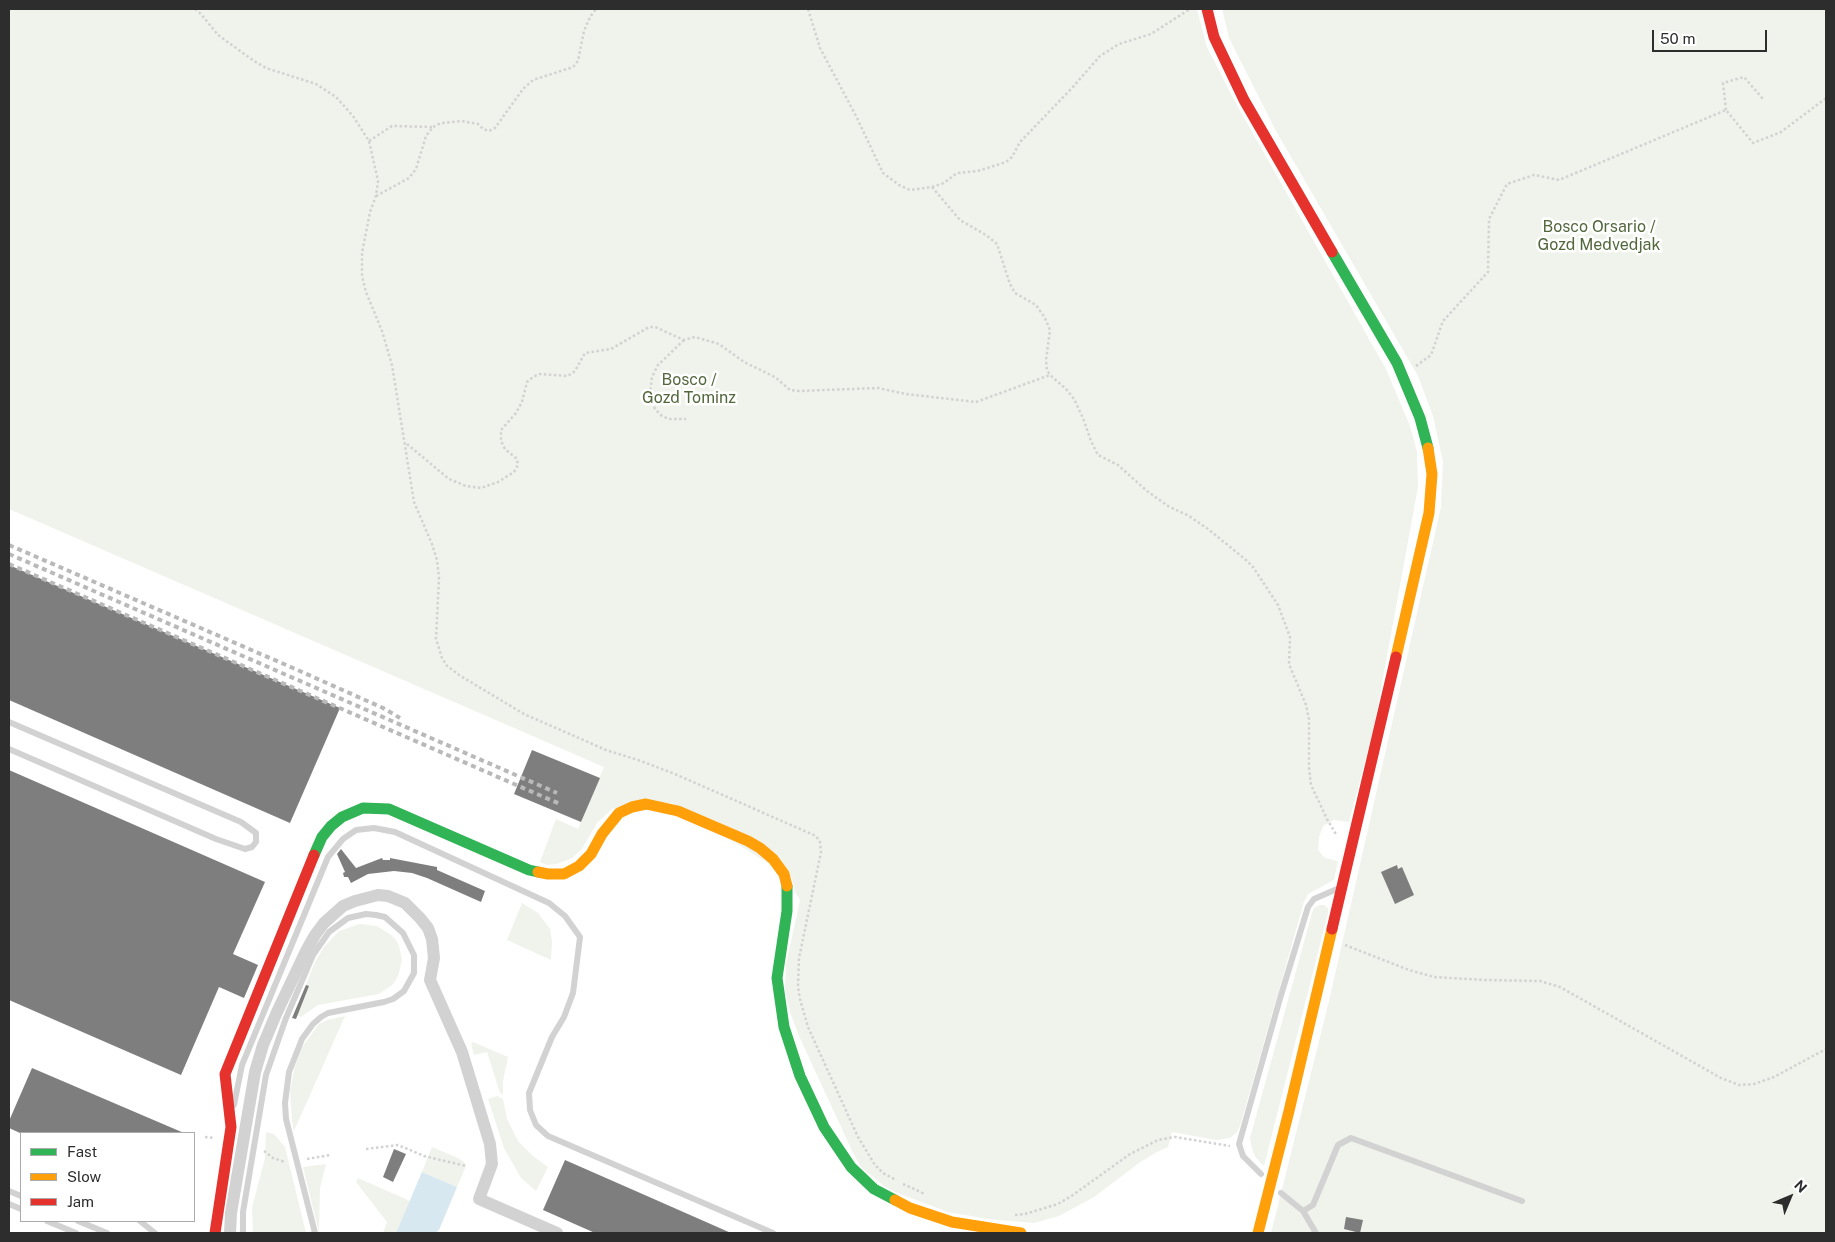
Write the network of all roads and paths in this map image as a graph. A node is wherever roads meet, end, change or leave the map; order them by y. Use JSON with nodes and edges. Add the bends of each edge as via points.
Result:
{"nodes":[{"id":1,"x":195,"y":9,"type":"edge"},
{"id":2,"x":596,"y":9,"type":"edge"},
{"id":3,"x":808,"y":9,"type":"edge"},
{"id":4,"x":1190,"y":9,"type":"edge"},
{"id":5,"x":1207,"y":9,"type":"edge"},
{"id":6,"x":1826,"y":98,"type":"edge"},
{"id":7,"x":1763,"y":99,"type":"dead end"},
{"id":8,"x":1726,"y":110,"type":"junction"},
{"id":9,"x":432,"y":127,"type":"junction"},
{"id":10,"x":370,"y":141,"type":"junction"},
{"id":11,"x":932,"y":187,"type":"junction"},
{"id":12,"x":376,"y":196,"type":"junction"},
{"id":13,"x":684,"y":340,"type":"junction"},
{"id":14,"x":1050,"y":375,"type":"junction"},
{"id":15,"x":1403,"y":376,"type":"junction"},
{"id":16,"x":686,"y":419,"type":"dead end"},
{"id":17,"x":406,"y":443,"type":"junction"},
{"id":18,"x":9,"y":722,"type":"edge"},
{"id":19,"x":9,"y":748,"type":"edge"},
{"id":20,"x":1351,"y":848,"type":"junction"},
{"id":21,"x":1341,"y":888,"type":"junction"},
{"id":22,"x":1329,"y":940,"type":"junction"},
{"id":23,"x":1826,"y":1049,"type":"edge"},
{"id":24,"x":231,"y":1126,"type":"junction"},
{"id":25,"x":1239,"y":1144,"type":"junction"},
{"id":26,"x":366,"y":1149,"type":"dead end"},
{"id":27,"x":264,"y":1151,"type":"dead end"},
{"id":28,"x":330,"y":1154,"type":"dead end"},
{"id":29,"x":302,"y":1160,"type":"dead end"},
{"id":30,"x":289,"y":1164,"type":"dead end"},
{"id":31,"x":466,"y":1166,"type":"dead end"},
{"id":32,"x":1262,"y":1174,"type":"dead end"},
{"id":33,"x":1280,"y":1193,"type":"dead end"},
{"id":34,"x":926,"y":1194,"type":"dead end"},
{"id":35,"x":1522,"y":1201,"type":"dead end"},
{"id":36,"x":1303,"y":1211,"type":"junction"},
{"id":37,"x":1008,"y":1214,"type":"dead end"},
{"id":38,"x":49,"y":1222,"type":"edge"},
{"id":39,"x":80,"y":1222,"type":"edge"},
{"id":40,"x":141,"y":1222,"type":"edge"},
{"id":41,"x":76,"y":1233,"type":"edge"},
{"id":42,"x":106,"y":1233,"type":"edge"},
{"id":43,"x":155,"y":1233,"type":"edge"},
{"id":44,"x":215,"y":1233,"type":"edge"},
{"id":45,"x":230,"y":1233,"type":"edge"},
{"id":46,"x":243,"y":1233,"type":"edge"},
{"id":47,"x":315,"y":1233,"type":"edge"},
{"id":48,"x":557,"y":1233,"type":"edge"},
{"id":49,"x":773,"y":1233,"type":"edge"},
{"id":50,"x":1021,"y":1233,"type":"edge"},
{"id":51,"x":1258,"y":1233,"type":"edge"},
{"id":52,"x":1316,"y":1233,"type":"edge"}],
"edges":[{"from":1,"to":10,"type":"path","via":[[218,35],[254,61],[316,84],[336,97]]},
{"from":2,"to":9,"type":"path","via":[[584,31],[578,61],[573,68],[533,80],[495,128],[489,131],[478,124],[462,121]]},
{"from":3,"to":11,"type":"path","via":[[820,48],[883,173],[910,190]]},
{"from":4,"to":11,"type":"path","via":[[1151,34],[1119,44],[1100,56],[1020,142],[1006,162],[978,171],[957,173]]},
{"from":5,"to":15,"type":"street","via":[[1214,37],[1244,100]]},
{"from":6,"to":8,"type":"path","via":[[1781,132],[1753,143]]},
{"from":7,"to":8,"type":"path","via":[[1744,76],[1723,83]]},
{"from":8,"to":15,"type":"path","via":[[1559,180],[1534,174],[1507,184],[1489,218],[1488,272],[1443,320],[1431,356]]},
{"from":9,"to":10,"type":"path","via":[[392,126]]},
{"from":9,"to":12,"type":"path","via":[[416,169],[409,178]]},
{"from":10,"to":12,"type":"path","via":[[378,181]]},
{"from":11,"to":14,"type":"path","via":[[960,220],[994,240],[1015,293],[1036,305],[1046,318],[1050,330],[1046,360]]},
{"from":12,"to":17,"type":"path","via":[[362,253],[362,276],[392,365]]},
{"from":13,"to":14,"type":"path","via":[[695,337],[719,344],[744,362],[775,377],[790,390],[799,391],[878,388],[976,402]]},
{"from":13,"to":16,"type":"path","via":[[658,365],[650,393],[662,416]]},
{"from":13,"to":17,"type":"path","via":[[649,327],[611,349],[585,353],[575,371],[568,376],[533,376],[522,402],[501,430],[501,441],[517,459],[518,465],[514,472],[498,482],[481,488],[449,479]]},
{"from":14,"to":20,"type":"path","via":[[1074,399],[1098,455],[1118,464],[1147,492],[1208,529],[1253,567],[1263,581],[1288,629],[1289,664],[1309,719],[1312,785],[1337,836]]},
{"from":15,"to":20,"type":"street","via":[[1428,445],[1432,474],[1429,512]]},
{"from":17,"to":34,"type":"path","via":[[414,502],[437,560],[436,639],[447,666],[524,714],[816,836],[821,852],[799,967],[798,987],[804,1014],[869,1156],[883,1172]]},
{"from":18,"to":19,"type":"lane","via":[[241,822],[256,832],[256,842],[245,849],[216,839]]},
{"from":20,"to":21,"type":"street"},
{"from":21,"to":22,"type":"street"},
{"from":21,"to":25,"type":"lane","via":[[1314,899],[1308,907]]},
{"from":22,"to":23,"type":"path","via":[[1434,977],[1540,981],[1560,987],[1713,1074],[1739,1084],[1754,1084],[1774,1077]]},
{"from":22,"to":51,"type":"street"},
{"from":24,"to":44,"type":"street"},
{"from":24,"to":49,"type":"lane","via":[[242,1065],[328,857],[343,839],[356,830],[374,828],[394,832],[549,903],[566,916],[580,937],[573,993],[529,1093],[530,1110],[536,1125],[548,1136]]},
{"from":24,"to":50,"type":"street","via":[[226,1090],[229,1061],[322,837],[342,817],[363,808],[389,809],[529,870],[564,874],[591,854],[619,813],[646,804],[661,806],[748,841],[773,859],[784,874],[788,890],[787,911],[776,978],[784,1027],[800,1076],[824,1127],[851,1167],[874,1189],[910,1208],[952,1222]]},
{"from":25,"to":32,"type":"lane","via":[[1243,1156]]},
{"from":25,"to":37,"type":"path","via":[[1221,1146],[1165,1138],[1130,1154],[1058,1204],[1025,1214]]},
{"from":26,"to":31,"type":"path","via":[[398,1144],[424,1156]]},
{"from":27,"to":30,"type":"path"},
{"from":28,"to":29,"type":"path"},
{"from":33,"to":36,"type":"lane"},
{"from":35,"to":36,"type":"lane","via":[[1351,1138],[1338,1145],[1313,1205]]},
{"from":36,"to":52,"type":"lane"},
{"from":38,"to":41,"type":"lane"},
{"from":39,"to":42,"type":"lane"},
{"from":40,"to":43,"type":"lane"},
{"from":45,"to":48,"type":"street","via":[[255,1072],[277,1012],[314,935],[324,923],[343,906],[378,896],[388,896],[405,903],[430,934],[434,958],[430,980],[462,1052],[490,1144],[492,1164],[479,1199]]},
{"from":46,"to":47,"type":"lane","via":[[242,1212],[266,1075],[286,1018],[313,955],[329,932],[348,918],[376,915],[385,917],[403,933],[414,955],[414,973],[404,991],[384,1002],[328,1013],[313,1024],[302,1039],[288,1072],[286,1119]]}]}
